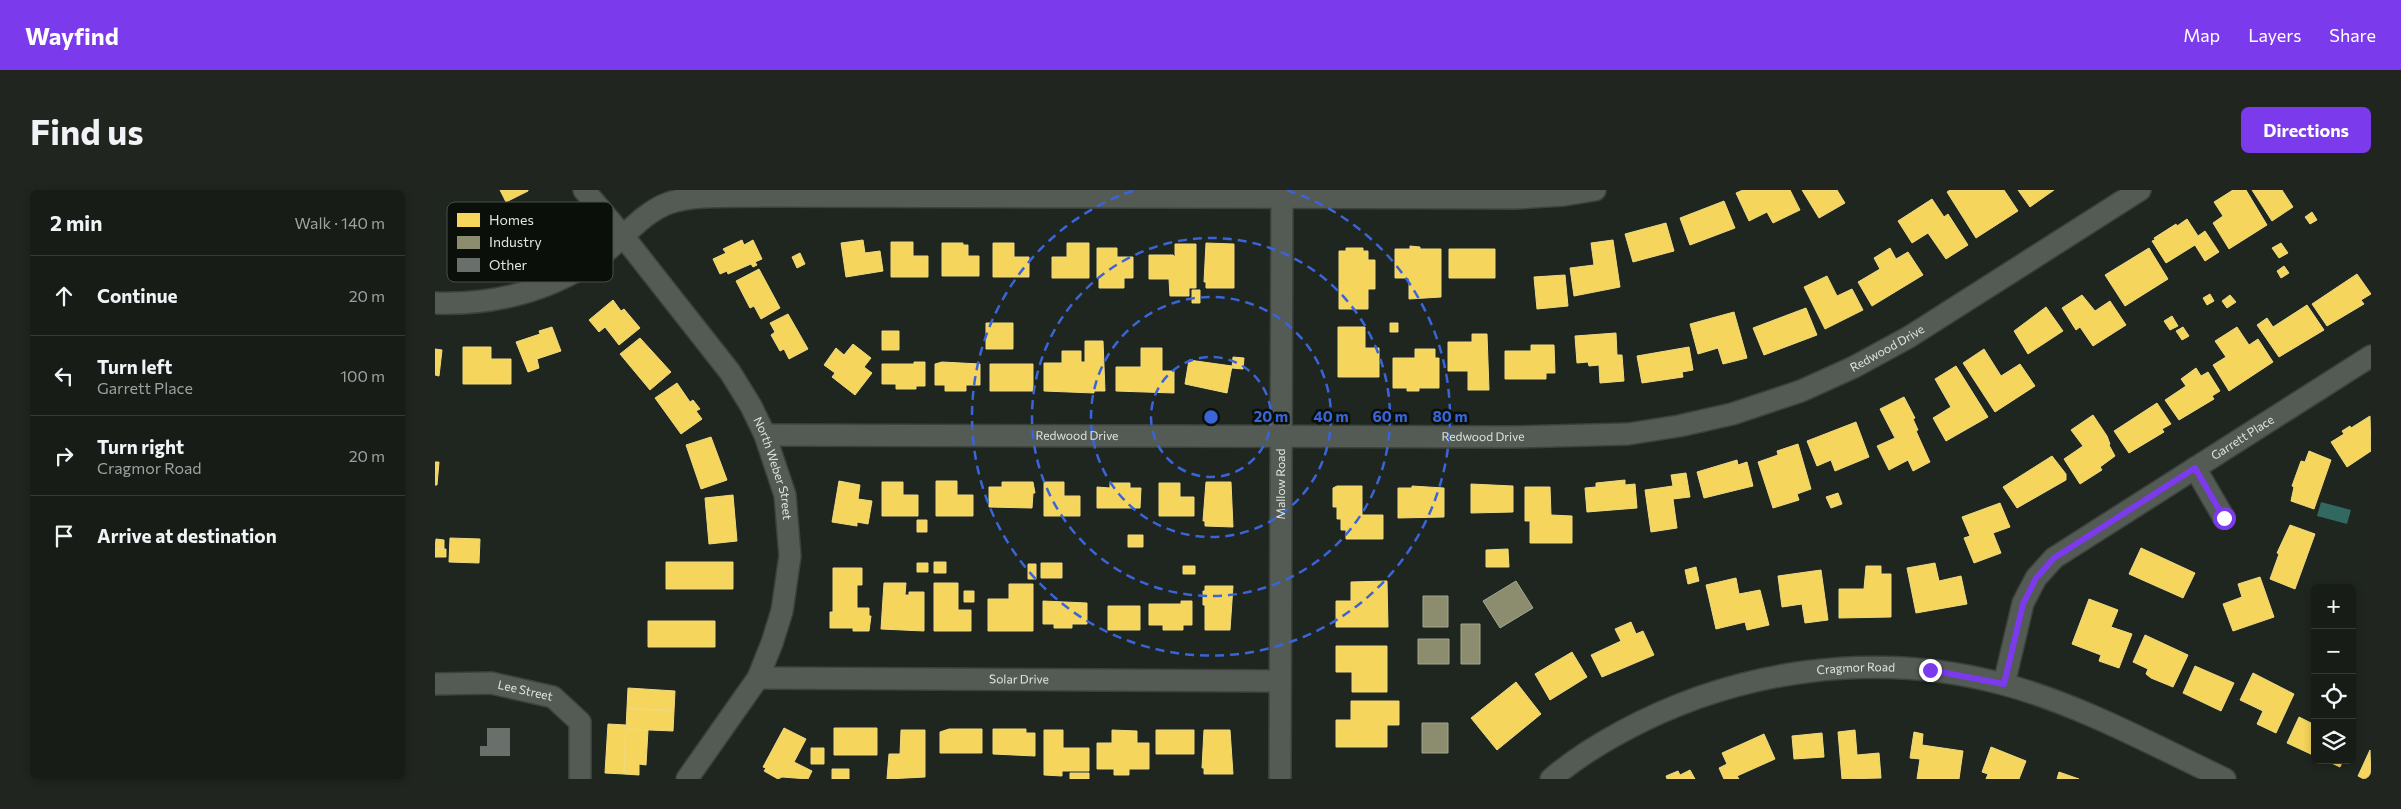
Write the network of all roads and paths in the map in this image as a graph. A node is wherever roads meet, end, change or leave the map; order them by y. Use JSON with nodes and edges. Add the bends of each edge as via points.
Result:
{"nodes":[{"id":1,"x":584,"y":190,"type":"edge"},
{"id":2,"x":1595,"y":190,"type":"edge"},
{"id":3,"x":2140,"y":190,"type":"edge"},
{"id":4,"x":1282,"y":194,"type":"edge"},
{"id":5,"x":594,"y":202,"type":"edge"},
{"id":6,"x":613,"y":224,"type":"edge"},
{"id":7,"x":623,"y":236,"type":"junction"},
{"id":8,"x":613,"y":245,"type":"edge"},
{"id":9,"x":556,"y":282,"type":"edge"},
{"id":10,"x":435,"y":304,"type":"edge"},
{"id":11,"x":2371,"y":356,"type":"edge"},
{"id":12,"x":765,"y":435,"type":"junction"},
{"id":13,"x":1282,"y":437,"type":"junction"},
{"id":14,"x":2195,"y":468,"type":"junction"},
{"id":15,"x":2224,"y":518,"type":"dead end"},
{"id":16,"x":758,"y":678,"type":"junction"},
{"id":17,"x":1280,"y":681,"type":"junction"},
{"id":18,"x":435,"y":684,"type":"edge"},
{"id":19,"x":2004,"y":684,"type":"junction"},
{"id":20,"x":580,"y":779,"type":"edge"},
{"id":21,"x":687,"y":779,"type":"edge"},
{"id":22,"x":1280,"y":779,"type":"edge"},
{"id":23,"x":1551,"y":779,"type":"edge"},
{"id":24,"x":2225,"y":779,"type":"edge"}],
"edges":[{"from":1,"to":5,"type":"street","name":"North Weber Street"},
{"from":2,"to":4,"type":"street","via":[[1516,198]]},
{"from":3,"to":13,"type":"street","name":"Redwood Drive","via":[[1909,337],[1801,391],[1732,414],[1628,434]]},
{"from":4,"to":7,"type":"street","via":[[690,199],[669,203]]},
{"from":4,"to":13,"type":"street","name":"Mallow Road"},
{"from":6,"to":7,"type":"street","name":"North Weber Street"},
{"from":7,"to":8,"type":"street"},
{"from":7,"to":12,"type":"street","name":"North Weber Street","via":[[730,372]]},
{"from":9,"to":10,"type":"street","via":[[517,295],[476,303]]},
{"from":11,"to":14,"type":"street","name":"Garrett Place"},
{"from":12,"to":13,"type":"street","name":"Redwood Drive"},
{"from":12,"to":16,"type":"street","name":"North Weber Street","via":[[785,494],[790,556],[782,611]]},
{"from":13,"to":17,"type":"street","name":"Mallow Road"},
{"from":14,"to":15,"type":"street"},
{"from":14,"to":19,"type":"street","name":"Garrett Place","via":[[2054,558],[2036,578],[2023,604]]},
{"from":16,"to":17,"type":"street","name":"Solar Drive"},
{"from":16,"to":21,"type":"street","name":"North Weber Street"},
{"from":17,"to":22,"type":"street","name":"Mallow Road"},
{"from":18,"to":20,"type":"street","name":"Lee Street","via":[[491,684],[553,697],[580,722]]},
{"from":19,"to":23,"type":"street","name":"Cragmor Road","via":[[1930,670],[1885,667],[1786,674],[1690,699],[1643,720],[1598,745]]},
{"from":19,"to":24,"type":"street","name":"Cragmor Road","via":[[2080,710]]}]}
